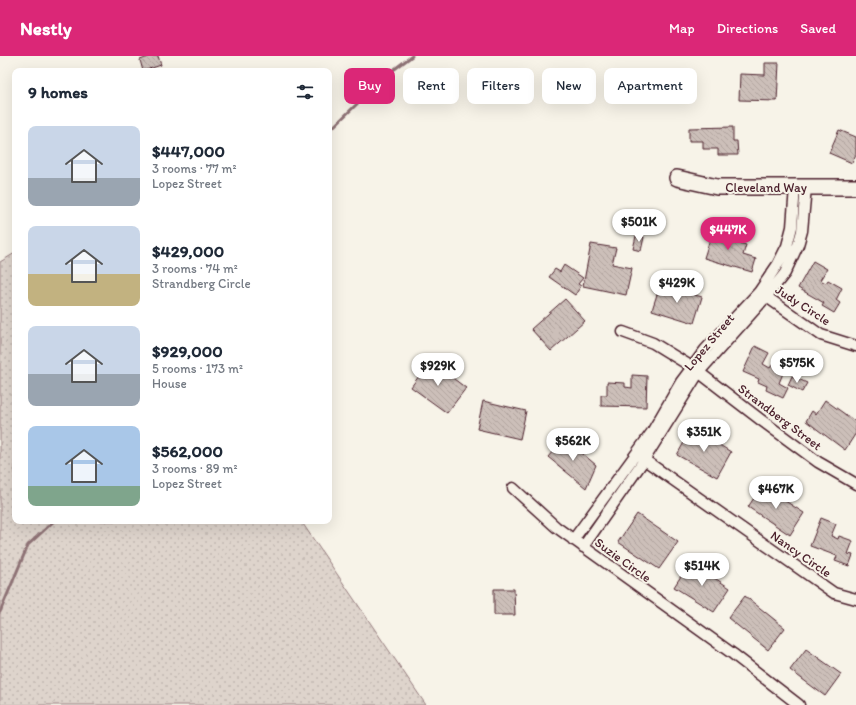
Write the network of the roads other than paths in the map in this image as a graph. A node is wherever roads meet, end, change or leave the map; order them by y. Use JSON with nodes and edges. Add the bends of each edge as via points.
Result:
{"nodes":[{"id":1,"x":677,"y":178,"type":"dead end"},
{"id":2,"x":856,"y":187,"type":"edge"},
{"id":3,"x":800,"y":188,"type":"junction"},
{"id":4,"x":763,"y":294,"type":"junction"},
{"id":5,"x":623,"y":332,"type":"dead end"},
{"id":6,"x":856,"y":346,"type":"edge"},
{"id":7,"x":696,"y":369,"type":"junction"},
{"id":8,"x":640,"y":457,"type":"junction"},
{"id":9,"x":856,"y":484,"type":"edge"},
{"id":10,"x":513,"y":488,"type":"dead end"},
{"id":11,"x":573,"y":540,"type":"junction"},
{"id":12,"x":582,"y":547,"type":"junction"},
{"id":13,"x":856,"y":599,"type":"edge"},
{"id":14,"x":799,"y":705,"type":"edge"}],
"edges":[{"from":1,"to":3,"type":"street","name":"Cleveland Way","via":[[717,187]]},
{"from":2,"to":3,"type":"street","name":"Cleveland Way"},
{"from":3,"to":4,"type":"street","name":"Lopez Street","via":[[787,246]]},
{"from":4,"to":6,"type":"street","name":"Judy Circle","via":[[821,335]]},
{"from":4,"to":7,"type":"street","name":"Lopez Street","via":[[705,350]]},
{"from":5,"to":7,"type":"street","name":"Strandberg Street","via":[[653,343]]},
{"from":7,"to":8,"type":"street","name":"Lopez Street","via":[[670,398]]},
{"from":7,"to":9,"type":"street","name":"Strandberg Street","via":[[818,462]]},
{"from":8,"to":11,"type":"street","name":"Lopez Street"},
{"from":8,"to":12,"type":"street","name":"Lopez Street"},
{"from":8,"to":13,"type":"street","name":"Nancy Circle","via":[[834,593]]},
{"from":10,"to":11,"type":"street","name":"Suzie Circle"},
{"from":11,"to":12,"type":"street","name":"Suzie Circle"},
{"from":12,"to":14,"type":"street","name":"Suzie Circle","via":[[733,654]]}]}
